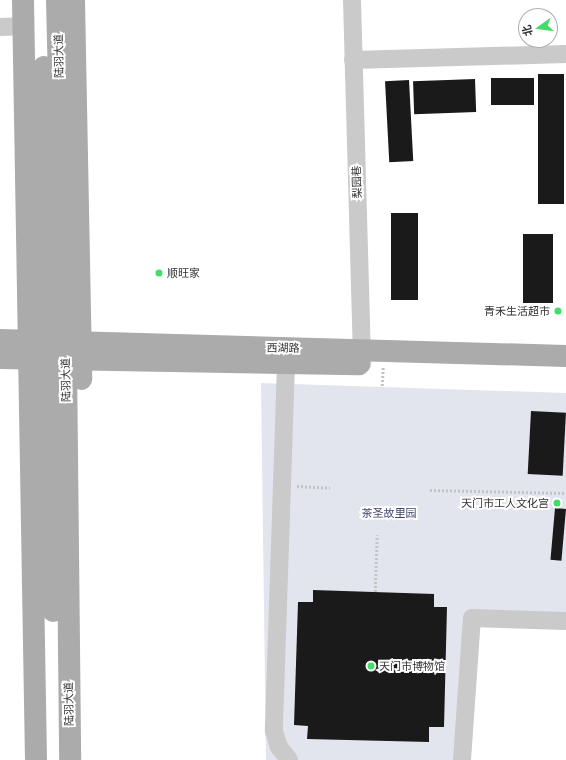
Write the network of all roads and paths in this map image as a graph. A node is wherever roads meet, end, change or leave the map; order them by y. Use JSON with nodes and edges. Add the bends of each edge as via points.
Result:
{"nodes":[{"id":1,"x":23,"y":0,"type":"edge"},
{"id":2,"x":42,"y":0,"type":"edge"},
{"id":3,"x":57,"y":0,"type":"edge"},
{"id":4,"x":74,"y":0,"type":"edge"},
{"id":5,"x":352,"y":0,"type":"edge"},
{"id":6,"x":23,"y":26,"type":"junction"},
{"id":7,"x":0,"y":27,"type":"edge"},
{"id":8,"x":566,"y":54,"type":"edge"},
{"id":9,"x":353,"y":60,"type":"junction"},
{"id":10,"x":0,"y":340,"type":"edge"},
{"id":11,"x":57,"y":351,"type":"junction"},
{"id":12,"x":566,"y":356,"type":"edge"},
{"id":13,"x":0,"y":358,"type":"edge"},
{"id":14,"x":369,"y":360,"type":"junction"},
{"id":15,"x":286,"y":364,"type":"junction"},
{"id":16,"x":566,"y":371,"type":"edge"},
{"id":17,"x":382,"y":386,"type":"dead end"},
{"id":18,"x":283,"y":486,"type":"junction"},
{"id":19,"x":330,"y":488,"type":"dead end"},
{"id":20,"x":430,"y":490,"type":"dead end"},
{"id":21,"x":566,"y":493,"type":"edge"},
{"id":22,"x":377,"y":535,"type":"dead end"},
{"id":23,"x":375,"y":592,"type":"dead end"},
{"id":24,"x":566,"y":621,"type":"edge"},
{"id":25,"x":36,"y":760,"type":"edge"},
{"id":26,"x":55,"y":760,"type":"edge"},
{"id":27,"x":70,"y":760,"type":"edge"},
{"id":28,"x":85,"y":760,"type":"edge"},
{"id":29,"x":289,"y":760,"type":"edge"},
{"id":30,"x":462,"y":760,"type":"edge"}],
"edges":[{"from":1,"to":6,"type":"main road"},
{"from":2,"to":11,"type":"main road","name":"陆羽大道"},
{"from":3,"to":11,"type":"main road","name":"陆羽大道"},
{"from":4,"to":11,"type":"main road"},
{"from":5,"to":9,"type":"street","name":"梨园巷"},
{"from":6,"to":7,"type":"street"},
{"from":6,"to":11,"type":"main road"},
{"from":8,"to":9,"type":"street"},
{"from":9,"to":14,"type":"street","name":"梨园巷"},
{"from":10,"to":11,"type":"main road","name":"西湖路"},
{"from":11,"to":13,"type":"main road","name":"西湖路"},
{"from":11,"to":14,"type":"main road","name":"西湖路"},
{"from":11,"to":15,"type":"main road","name":"西湖路"},
{"from":11,"to":25,"type":"main road"},
{"from":11,"to":26,"type":"main road","name":"陆羽大道"},
{"from":11,"to":27,"type":"main road","name":"陆羽大道"},
{"from":11,"to":28,"type":"main road"},
{"from":12,"to":14,"type":"main road","name":"西湖路"},
{"from":14,"to":15,"type":"main road","name":"西湖路"},
{"from":14,"to":16,"type":"main road","name":"西湖路"},
{"from":14,"to":17,"type":"path"},
{"from":15,"to":18,"type":"street"},
{"from":18,"to":19,"type":"path"},
{"from":18,"to":29,"type":"street","via":[[274,731],[279,747]]},
{"from":20,"to":21,"type":"path"},
{"from":22,"to":23,"type":"path"},
{"from":24,"to":30,"type":"street","via":[[472,618]]}]}
